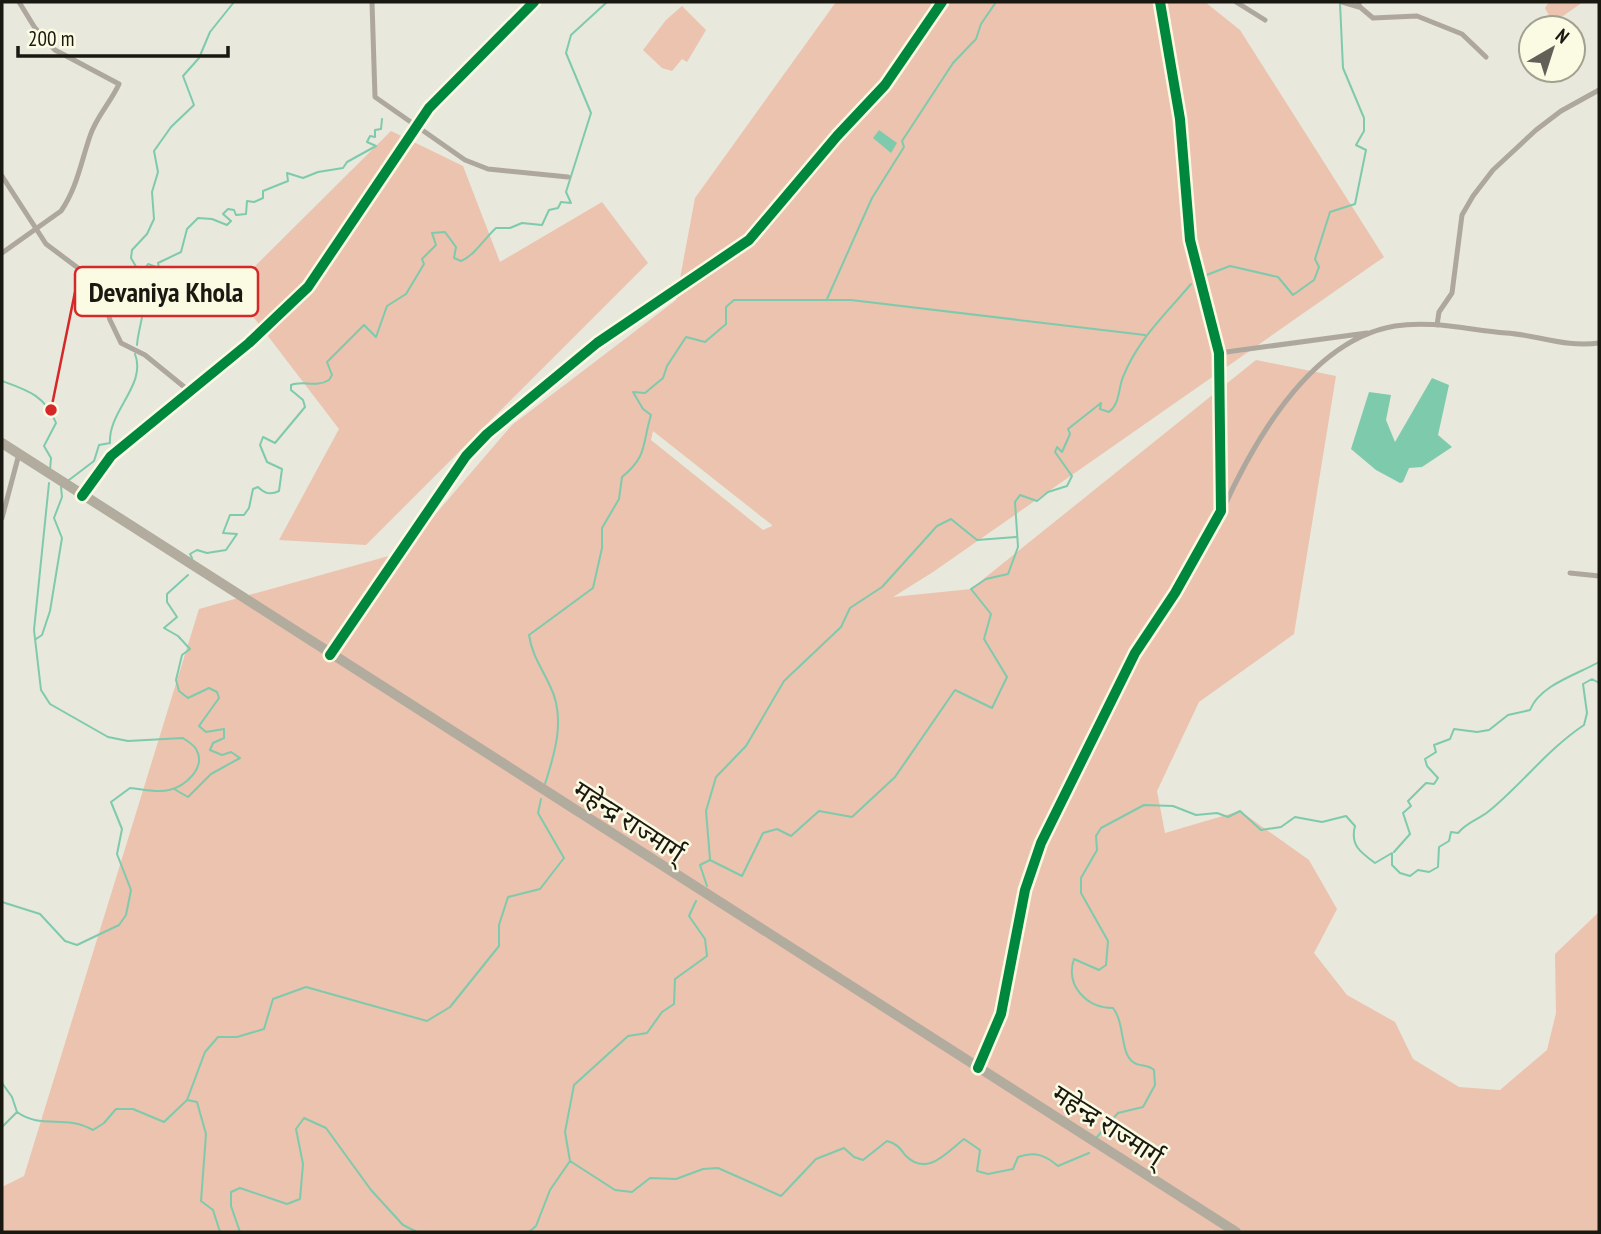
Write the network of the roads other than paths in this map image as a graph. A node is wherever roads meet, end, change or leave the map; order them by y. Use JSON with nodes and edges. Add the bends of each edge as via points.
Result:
{"nodes":[{"id":1,"x":19,"y":2,"type":"edge"},
{"id":2,"x":372,"y":2,"type":"edge"},
{"id":3,"x":534,"y":2,"type":"edge"},
{"id":4,"x":942,"y":2,"type":"edge"},
{"id":5,"x":1160,"y":2,"type":"edge"},
{"id":6,"x":1236,"y":2,"type":"edge"},
{"id":7,"x":1342,"y":2,"type":"edge"},
{"id":8,"x":1359,"y":5,"type":"edge"},
{"id":9,"x":1265,"y":20,"type":"dead end"},
{"id":10,"x":1486,"y":57,"type":"dead end"},
{"id":11,"x":1599,"y":90,"type":"edge"},
{"id":12,"x":416,"y":126,"type":"junction"},
{"id":13,"x":2,"y":176,"type":"edge"},
{"id":14,"x":568,"y":177,"type":"dead end"},
{"id":15,"x":35,"y":229,"type":"junction"},
{"id":16,"x":2,"y":253,"type":"edge"},
{"id":17,"x":1437,"y":325,"type":"junction"},
{"id":18,"x":1370,"y":333,"type":"junction"},
{"id":19,"x":1599,"y":343,"type":"edge"},
{"id":20,"x":1219,"y":353,"type":"junction"},
{"id":21,"x":188,"y":390,"type":"junction"},
{"id":22,"x":2,"y":443,"type":"edge"},
{"id":23,"x":19,"y":454,"type":"junction"},
{"id":24,"x":82,"y":496,"type":"junction"},
{"id":25,"x":1221,"y":511,"type":"junction"},
{"id":26,"x":2,"y":518,"type":"edge"},
{"id":27,"x":1570,"y":573,"type":"dead end"},
{"id":28,"x":1599,"y":576,"type":"edge"},
{"id":29,"x":330,"y":655,"type":"junction"},
{"id":30,"x":978,"y":1068,"type":"junction"},
{"id":31,"x":1236,"y":1232,"type":"edge"}],
"edges":[{"from":1,"to":15,"type":"street","via":[[55,50],[119,83],[90,135],[67,202]]},
{"from":2,"to":12,"type":"street","via":[[375,97]]},
{"from":3,"to":12,"type":"street","via":[[438,97]]},
{"from":4,"to":29,"type":"street","via":[[885,85],[749,240],[597,343],[466,456]]},
{"from":5,"to":20,"type":"street","via":[[1180,119],[1190,240]]},
{"from":6,"to":9,"type":"street"},
{"from":7,"to":8,"type":"street"},
{"from":8,"to":10,"type":"street","via":[[1373,18],[1417,16],[1462,34]]},
{"from":11,"to":17,"type":"street","via":[[1536,130],[1473,195],[1462,215],[1452,293],[1439,312]]},
{"from":12,"to":14,"type":"street","via":[[465,160],[488,169]]},
{"from":12,"to":21,"type":"street","via":[[308,287],[249,343]]},
{"from":13,"to":15,"type":"street"},
{"from":15,"to":16,"type":"street"},
{"from":15,"to":21,"type":"street","via":[[46,244],[98,283],[121,343],[142,353]]},
{"from":17,"to":18,"type":"street","via":[[1395,326]]},
{"from":17,"to":19,"type":"street","via":[[1537,335],[1561,344]]},
{"from":18,"to":20,"type":"street"},
{"from":18,"to":25,"type":"street","via":[[1300,381],[1243,466]]},
{"from":20,"to":25,"type":"street"},
{"from":21,"to":24,"type":"street","via":[[111,456]]},
{"from":22,"to":23,"type":"highway","name":"महेन्द्र राज्मार्ग्"},
{"from":23,"to":24,"type":"highway","name":"महेन्द्र राज्मार्ग्"},
{"from":23,"to":26,"type":"street"},
{"from":24,"to":29,"type":"highway","name":"महेन्द्र राज्मार्ग्"},
{"from":25,"to":30,"type":"street","via":[[1135,653],[1041,843],[1026,890],[1001,1014]]},
{"from":27,"to":28,"type":"street"},
{"from":29,"to":30,"type":"highway","name":"महेन्द्र राज्मार्ग्"},
{"from":30,"to":31,"type":"highway","name":"महेन्द्र राज्मार्ग्"}]}
